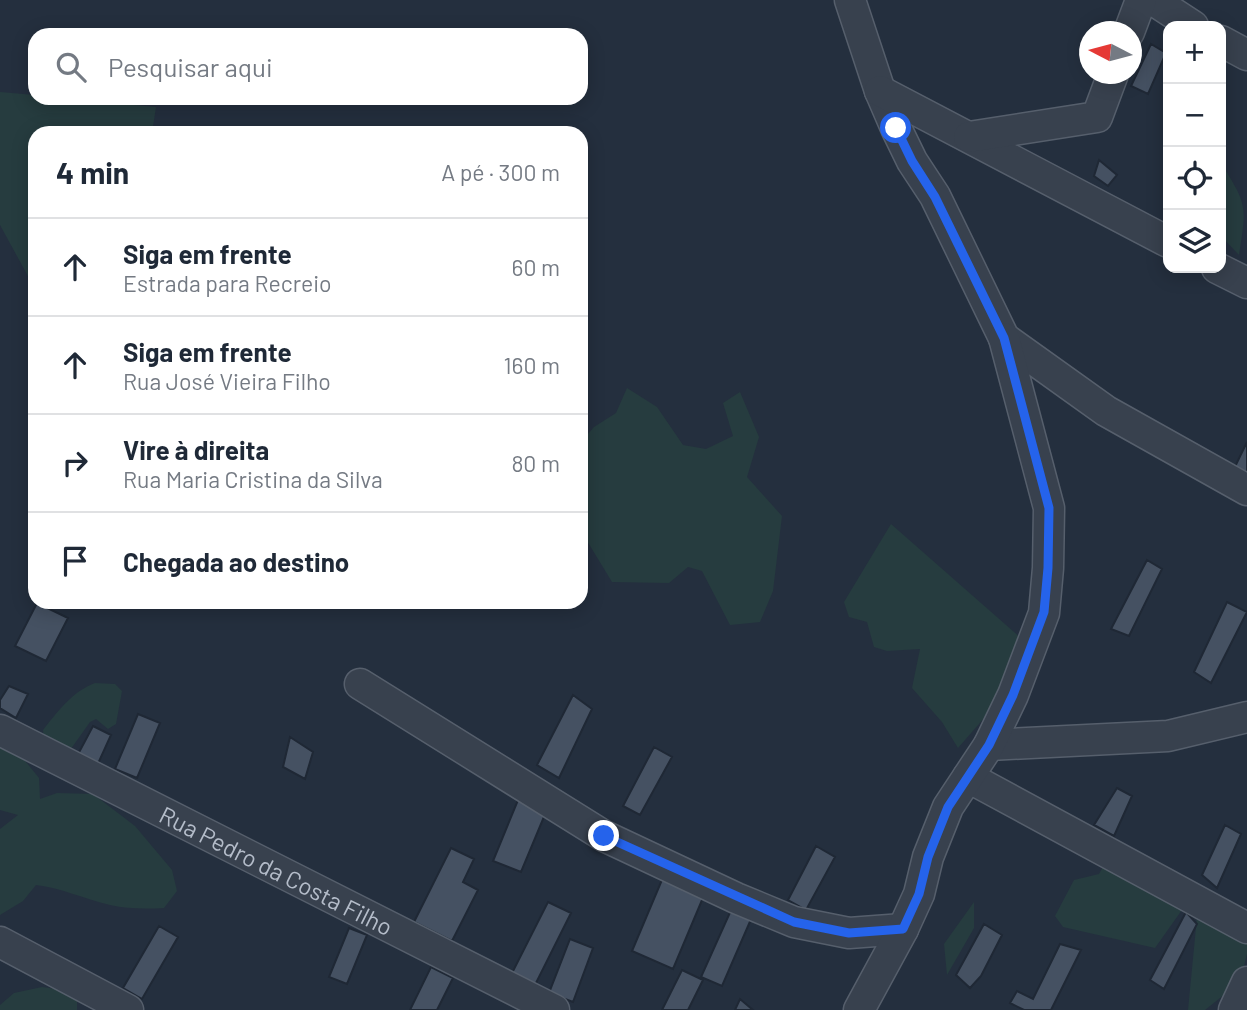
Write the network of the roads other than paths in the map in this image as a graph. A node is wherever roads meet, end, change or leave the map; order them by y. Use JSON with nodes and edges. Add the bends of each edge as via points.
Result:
{"nodes":[{"id":1,"x":850,"y":0,"type":"edge"},
{"id":2,"x":1141,"y":0,"type":"edge"},
{"id":3,"x":1153,"y":0,"type":"edge"},
{"id":4,"x":1133,"y":21,"type":"edge"},
{"id":5,"x":1185,"y":21,"type":"edge"},
{"id":6,"x":1226,"y":44,"type":"edge"},
{"id":7,"x":1247,"y":55,"type":"edge"},
{"id":8,"x":1109,"y":84,"type":"edge"},
{"id":9,"x":880,"y":91,"type":"junction"},
{"id":10,"x":969,"y":137,"type":"junction"},
{"id":11,"x":1163,"y":239,"type":"edge"},
{"id":12,"x":1226,"y":272,"type":"edge"},
{"id":13,"x":1247,"y":283,"type":"edge"},
{"id":14,"x":1004,"y":338,"type":"junction"},
{"id":15,"x":1247,"y":490,"type":"edge"},
{"id":16,"x":360,"y":684,"type":"dead end"},
{"id":17,"x":1247,"y":717,"type":"edge"},
{"id":18,"x":0,"y":730,"type":"edge"},
{"id":19,"x":989,"y":745,"type":"junction"},
{"id":20,"x":968,"y":777,"type":"junction"},
{"id":21,"x":1247,"y":928,"type":"edge"},
{"id":22,"x":903,"y":929,"type":"junction"},
{"id":23,"x":0,"y":942,"type":"edge"},
{"id":24,"x":1247,"y":982,"type":"edge"},
{"id":25,"x":115,"y":1007,"type":"edge"},
{"id":26,"x":554,"y":1010,"type":"edge"},
{"id":27,"x":859,"y":1010,"type":"edge"},
{"id":28,"x":1234,"y":1010,"type":"edge"}],
"edges":[{"from":1,"to":9,"type":"street"},
{"from":2,"to":4,"type":"street"},
{"from":3,"to":5,"type":"street"},
{"from":6,"to":7,"type":"street"},
{"from":8,"to":10,"type":"street","via":[[1097,117]]},
{"from":9,"to":10,"type":"street"},
{"from":9,"to":14,"type":"street"},
{"from":10,"to":11,"type":"street"},
{"from":12,"to":13,"type":"street"},
{"from":14,"to":15,"type":"street","via":[[1106,411]]},
{"from":14,"to":19,"type":"street","via":[[1049,508],[1048,568],[1044,612]]},
{"from":16,"to":22,"type":"street","via":[[604,836],[736,898],[794,922],[849,933]]},
{"from":17,"to":19,"type":"street","via":[[1168,736]]},
{"from":18,"to":26,"type":"street","name":"Rua Pedro da Costa Filho"},
{"from":19,"to":20,"type":"street"},
{"from":20,"to":21,"type":"street"},
{"from":20,"to":22,"type":"street","via":[[948,807]]},
{"from":22,"to":27,"type":"street"},
{"from":23,"to":25,"type":"street"},
{"from":24,"to":28,"type":"street"}]}
